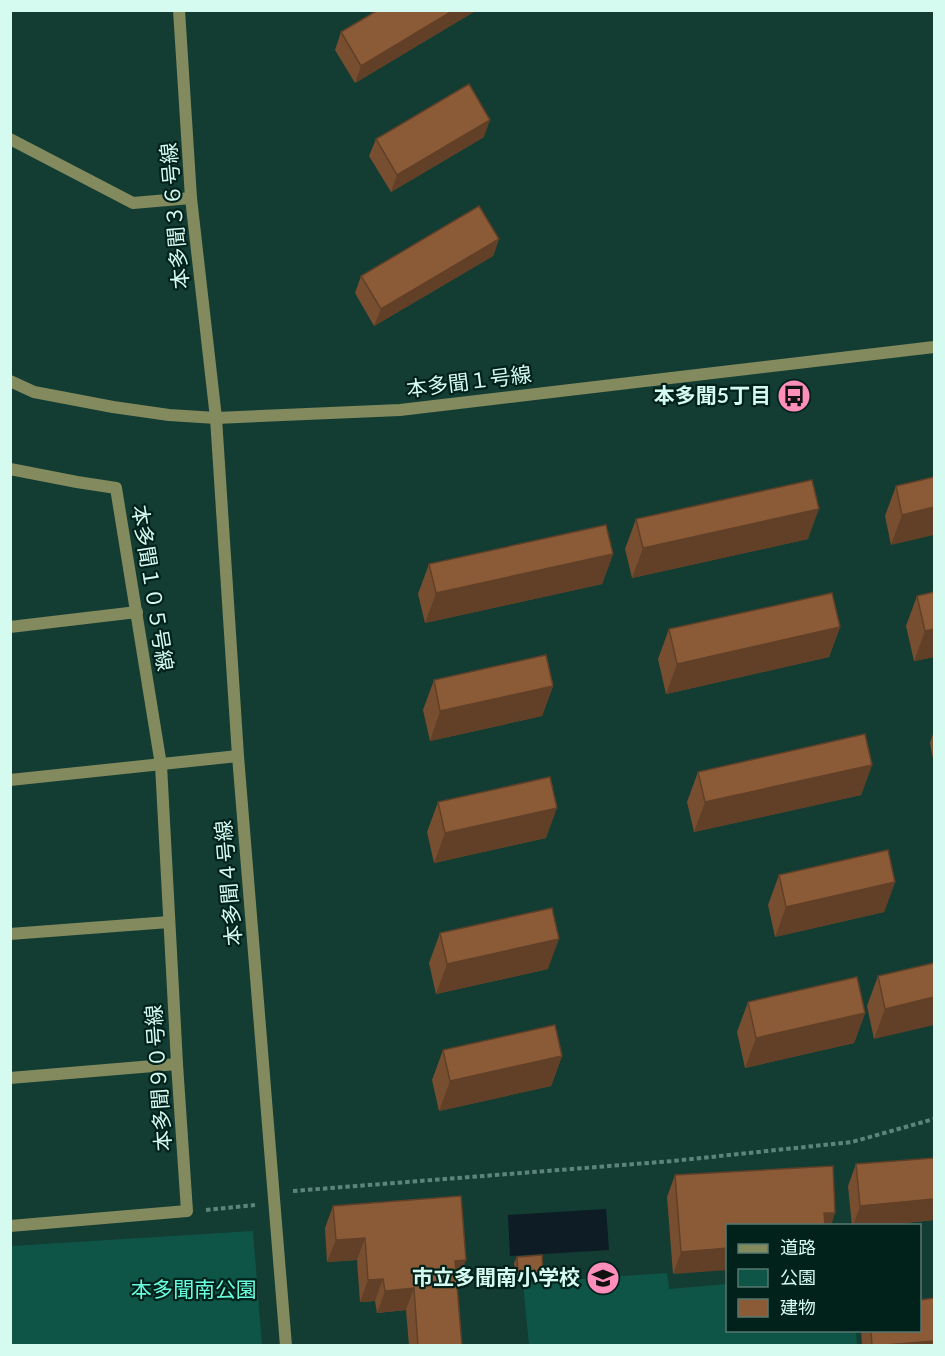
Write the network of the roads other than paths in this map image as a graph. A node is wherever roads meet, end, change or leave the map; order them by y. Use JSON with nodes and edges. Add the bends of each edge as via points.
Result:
{"nodes":[{"id":1,"x":179,"y":10,"type":"edge"},
{"id":2,"x":10,"y":139,"type":"edge"},
{"id":3,"x":191,"y":198,"type":"junction"},
{"id":4,"x":934,"y":347,"type":"edge"},
{"id":5,"x":10,"y":381,"type":"edge"},
{"id":6,"x":216,"y":418,"type":"junction"},
{"id":7,"x":10,"y":469,"type":"edge"},
{"id":8,"x":137,"y":612,"type":"junction"},
{"id":9,"x":10,"y":627,"type":"edge"},
{"id":10,"x":238,"y":756,"type":"junction"},
{"id":11,"x":161,"y":765,"type":"junction"},
{"id":12,"x":10,"y":780,"type":"edge"},
{"id":13,"x":169,"y":922,"type":"junction"},
{"id":14,"x":10,"y":934,"type":"edge"},
{"id":15,"x":177,"y":1064,"type":"junction"},
{"id":16,"x":10,"y":1078,"type":"edge"},
{"id":17,"x":10,"y":1226,"type":"edge"},
{"id":18,"x":286,"y":1346,"type":"edge"}],
"edges":[{"from":1,"to":3,"type":"street","name":"本多聞３６号線"},
{"from":2,"to":3,"type":"street","via":[[133,203]]},
{"from":3,"to":6,"type":"street","name":"本多聞３６号線"},
{"from":4,"to":6,"type":"street","name":"本多聞１号線","via":[[400,410]]},
{"from":5,"to":6,"type":"street","name":"本多聞１号線","via":[[34,392],[113,408]]},
{"from":6,"to":10,"type":"street","name":"本多聞４号線"},
{"from":7,"to":8,"type":"street","name":"本多聞１０５号線","via":[[116,488]]},
{"from":8,"to":9,"type":"street"},
{"from":8,"to":11,"type":"street","name":"本多聞１０５号線"},
{"from":10,"to":11,"type":"street"},
{"from":10,"to":18,"type":"street","name":"本多聞４号線"},
{"from":11,"to":12,"type":"street"},
{"from":11,"to":13,"type":"street","name":"本多聞９０号線"},
{"from":13,"to":14,"type":"street"},
{"from":13,"to":15,"type":"street","name":"本多聞９０号線"},
{"from":15,"to":16,"type":"street"},
{"from":15,"to":17,"type":"street","name":"本多聞９０号線","via":[[187,1211]]}]}
